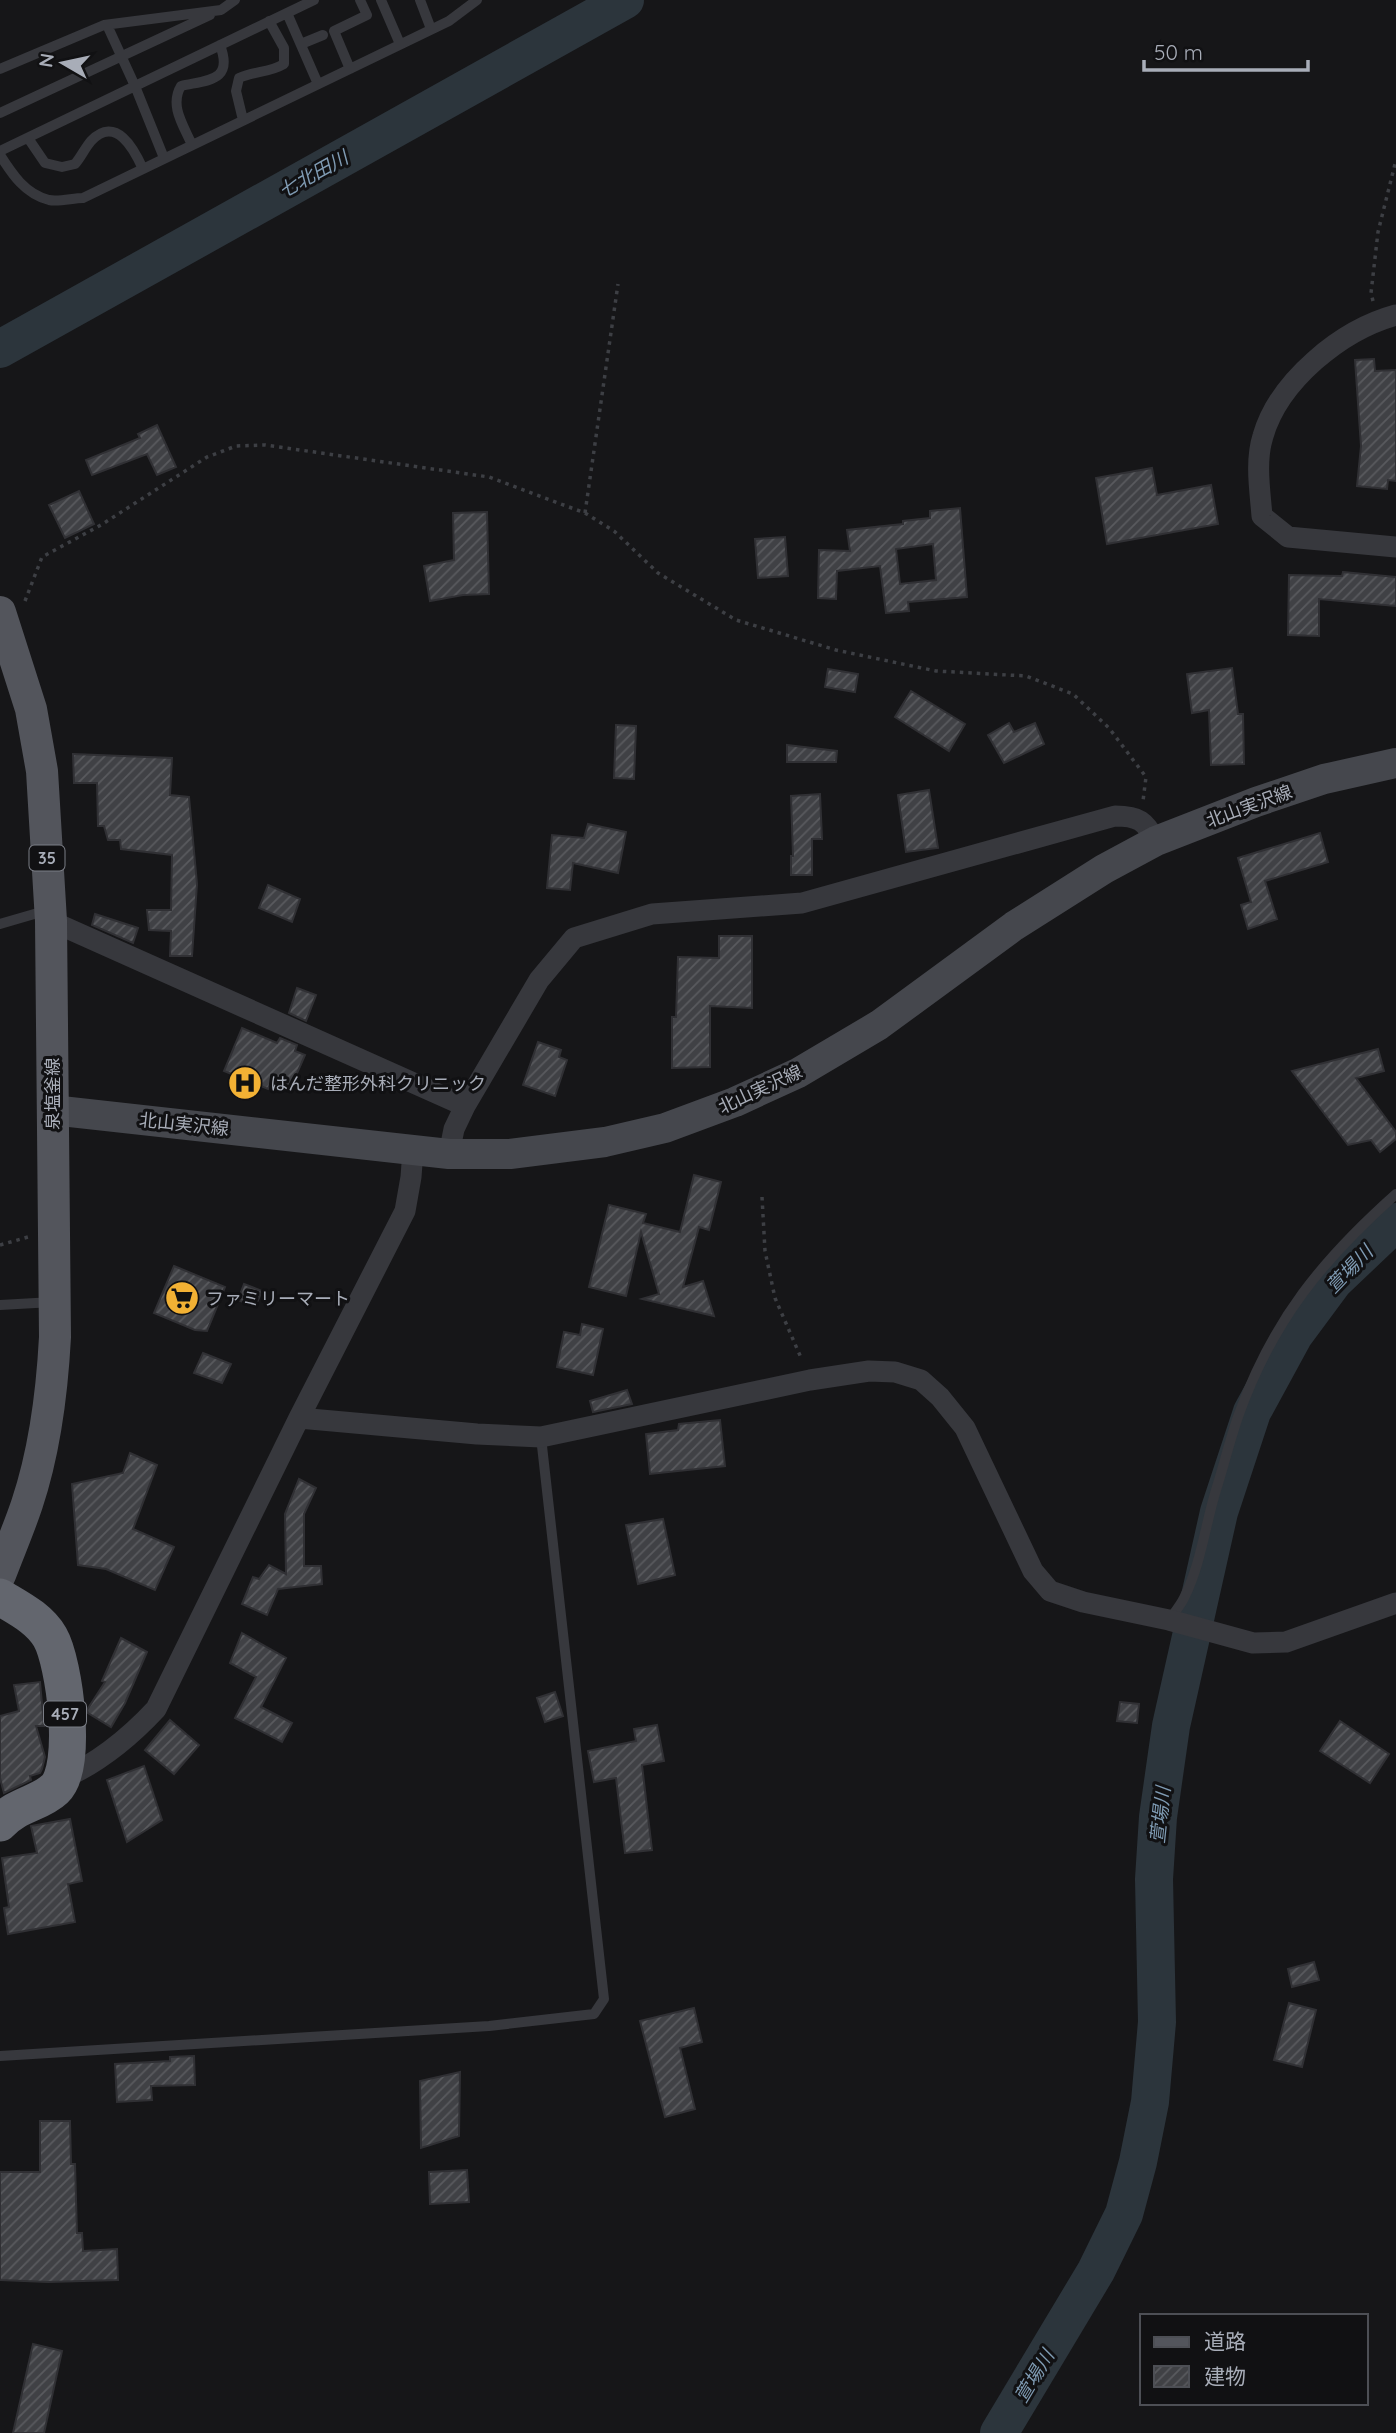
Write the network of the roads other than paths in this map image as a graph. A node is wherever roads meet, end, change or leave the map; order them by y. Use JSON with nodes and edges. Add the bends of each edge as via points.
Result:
{"nodes":[{"id":1,"x":235,"y":0,"type":"edge"},
{"id":2,"x":360,"y":0,"type":"edge"},
{"id":3,"x":396,"y":0,"type":"edge"},
{"id":4,"x":420,"y":0,"type":"edge"},
{"id":5,"x":477,"y":0,"type":"edge"},
{"id":6,"x":306,"y":2,"type":"edge"},
{"id":7,"x":382,"y":3,"type":"edge"},
{"id":8,"x":221,"y":10,"type":"junction"},
{"id":9,"x":287,"y":13,"type":"junction"},
{"id":10,"x":269,"y":21,"type":"junction"},
{"id":11,"x":107,"y":25,"type":"junction"},
{"id":12,"x":430,"y":29,"type":"junction"},
{"id":13,"x":323,"y":35,"type":"dead end"},
{"id":14,"x":301,"y":44,"type":"junction"},
{"id":15,"x":400,"y":44,"type":"junction"},
{"id":16,"x":220,"y":45,"type":"junction"},
{"id":17,"x":122,"y":56,"type":"junction"},
{"id":18,"x":0,"y":69,"type":"edge"},
{"id":19,"x":349,"y":69,"type":"junction"},
{"id":20,"x":318,"y":84,"type":"junction"},
{"id":21,"x":135,"y":86,"type":"junction"},
{"id":22,"x":0,"y":113,"type":"edge"},
{"id":23,"x":243,"y":120,"type":"junction"},
{"id":24,"x":28,"y":138,"type":"junction"},
{"id":25,"x":192,"y":145,"type":"junction"},
{"id":26,"x":0,"y":153,"type":"edge"},
{"id":27,"x":164,"y":158,"type":"junction"},
{"id":28,"x":143,"y":169,"type":"junction"},
{"id":29,"x":1387,"y":317,"type":"edge"},
{"id":30,"x":1396,"y":547,"type":"edge"},
{"id":31,"x":5,"y":626,"type":"edge"},
{"id":32,"x":1396,"y":763,"type":"edge"},
{"id":33,"x":1149,"y":831,"type":"junction"},
{"id":34,"x":50,"y":915,"type":"junction"},
{"id":35,"x":0,"y":924,"type":"edge"},
{"id":36,"x":465,"y":1106,"type":"junction"},
{"id":37,"x":52,"y":1110,"type":"junction"},
{"id":38,"x":413,"y":1150,"type":"junction"},
{"id":39,"x":449,"y":1154,"type":"junction"},
{"id":40,"x":1396,"y":1194,"type":"edge"},
{"id":41,"x":55,"y":1302,"type":"junction"},
{"id":42,"x":0,"y":1305,"type":"edge"},
{"id":43,"x":299,"y":1418,"type":"junction"},
{"id":44,"x":541,"y":1437,"type":"junction"},
{"id":45,"x":0,"y":1575,"type":"edge"},
{"id":46,"x":0,"y":1597,"type":"edge"},
{"id":47,"x":1396,"y":1602,"type":"edge"},
{"id":48,"x":1175,"y":1622,"type":"junction"},
{"id":49,"x":62,"y":1779,"type":"junction"},
{"id":50,"x":3,"y":1817,"type":"edge"},
{"id":51,"x":0,"y":2056,"type":"edge"}],
"edges":[{"from":1,"to":8,"type":"lane"},
{"from":2,"to":19,"type":"lane","via":[[367,15],[334,31]]},
{"from":3,"to":7,"type":"lane"},
{"from":4,"to":12,"type":"lane"},
{"from":5,"to":12,"type":"lane"},
{"from":6,"to":9,"type":"lane"},
{"from":7,"to":15,"type":"lane"},
{"from":8,"to":11,"type":"lane"},
{"from":8,"to":17,"type":"lane"},
{"from":9,"to":10,"type":"lane"},
{"from":9,"to":14,"type":"lane"},
{"from":10,"to":16,"type":"lane"},
{"from":10,"to":23,"type":"lane","via":[[284,48],[284,64],[239,78],[236,91]]},
{"from":11,"to":17,"type":"lane"},
{"from":11,"to":18,"type":"lane"},
{"from":12,"to":15,"type":"lane"},
{"from":13,"to":14,"type":"lane"},
{"from":14,"to":20,"type":"lane"},
{"from":15,"to":19,"type":"lane"},
{"from":16,"to":21,"type":"lane"},
{"from":16,"to":25,"type":"lane","via":[[225,57],[216,78],[181,86],[176,96],[176,109]]},
{"from":17,"to":21,"type":"lane"},
{"from":17,"to":22,"type":"lane"},
{"from":19,"to":20,"type":"lane"},
{"from":20,"to":23,"type":"lane"},
{"from":21,"to":24,"type":"lane"},
{"from":21,"to":27,"type":"lane"},
{"from":23,"to":25,"type":"lane"},
{"from":24,"to":26,"type":"lane"},
{"from":24,"to":28,"type":"lane","via":[[45,163],[62,167],[75,164],[92,140],[104,132],[120,134],[132,145]]},
{"from":25,"to":27,"type":"lane"},
{"from":26,"to":28,"type":"lane","via":[[13,176],[50,200],[83,198]]},
{"from":27,"to":28,"type":"lane"},
{"from":29,"to":30,"type":"street","via":[[1315,358],[1281,397],[1262,437],[1259,479],[1262,516],[1288,537]]},
{"from":31,"to":34,"type":"main road","name":"泉塩釜線","number":"35","via":[[32,709],[42,771]]},
{"from":32,"to":33,"type":"street","name":"北山実沢線","via":[[1324,779]]},
{"from":33,"to":36,"type":"street","via":[[1129,816],[1115,816],[802,903],[652,914],[573,938],[539,980]]},
{"from":33,"to":39,"type":"street","name":"北山実沢線","via":[[1104,869],[1014,926],[879,1025],[798,1073],[736,1102],[665,1128],[605,1142],[510,1154]]},
{"from":34,"to":35,"type":"lane"},
{"from":34,"to":36,"type":"street"},
{"from":34,"to":37,"type":"main road","name":"泉塩釜線","number":"35"},
{"from":36,"to":39,"type":"street"},
{"from":37,"to":38,"type":"street","name":"北山実沢線"},
{"from":37,"to":41,"type":"main road","name":"泉塩釜線","number":"35"},
{"from":38,"to":39,"type":"street","name":"北山実沢線"},
{"from":38,"to":43,"type":"street","via":[[405,1211]]},
{"from":40,"to":48,"type":"lane","via":[[1334,1253],[1300,1294],[1274,1336],[1239,1415],[1203,1544]]},
{"from":41,"to":42,"type":"lane"},
{"from":41,"to":45,"type":"main road","name":"泉塩釜線","number":"35","via":[[52,1390],[42,1446]]},
{"from":43,"to":44,"type":"street"},
{"from":43,"to":49,"type":"street","via":[[156,1709],[121,1743]]},
{"from":44,"to":48,"type":"street","via":[[810,1380],[895,1372],[921,1380],[965,1428],[1033,1571],[1050,1591]]},
{"from":44,"to":51,"type":"lane","via":[[604,1999],[594,2014],[489,2026]]},
{"from":46,"to":49,"type":"highway","number":"457","via":[[33,1618],[49,1634],[58,1654],[67,1747]]},
{"from":47,"to":48,"type":"street","via":[[1286,1642],[1253,1643]]},
{"from":49,"to":50,"type":"highway","via":[[55,1789]]}]}
